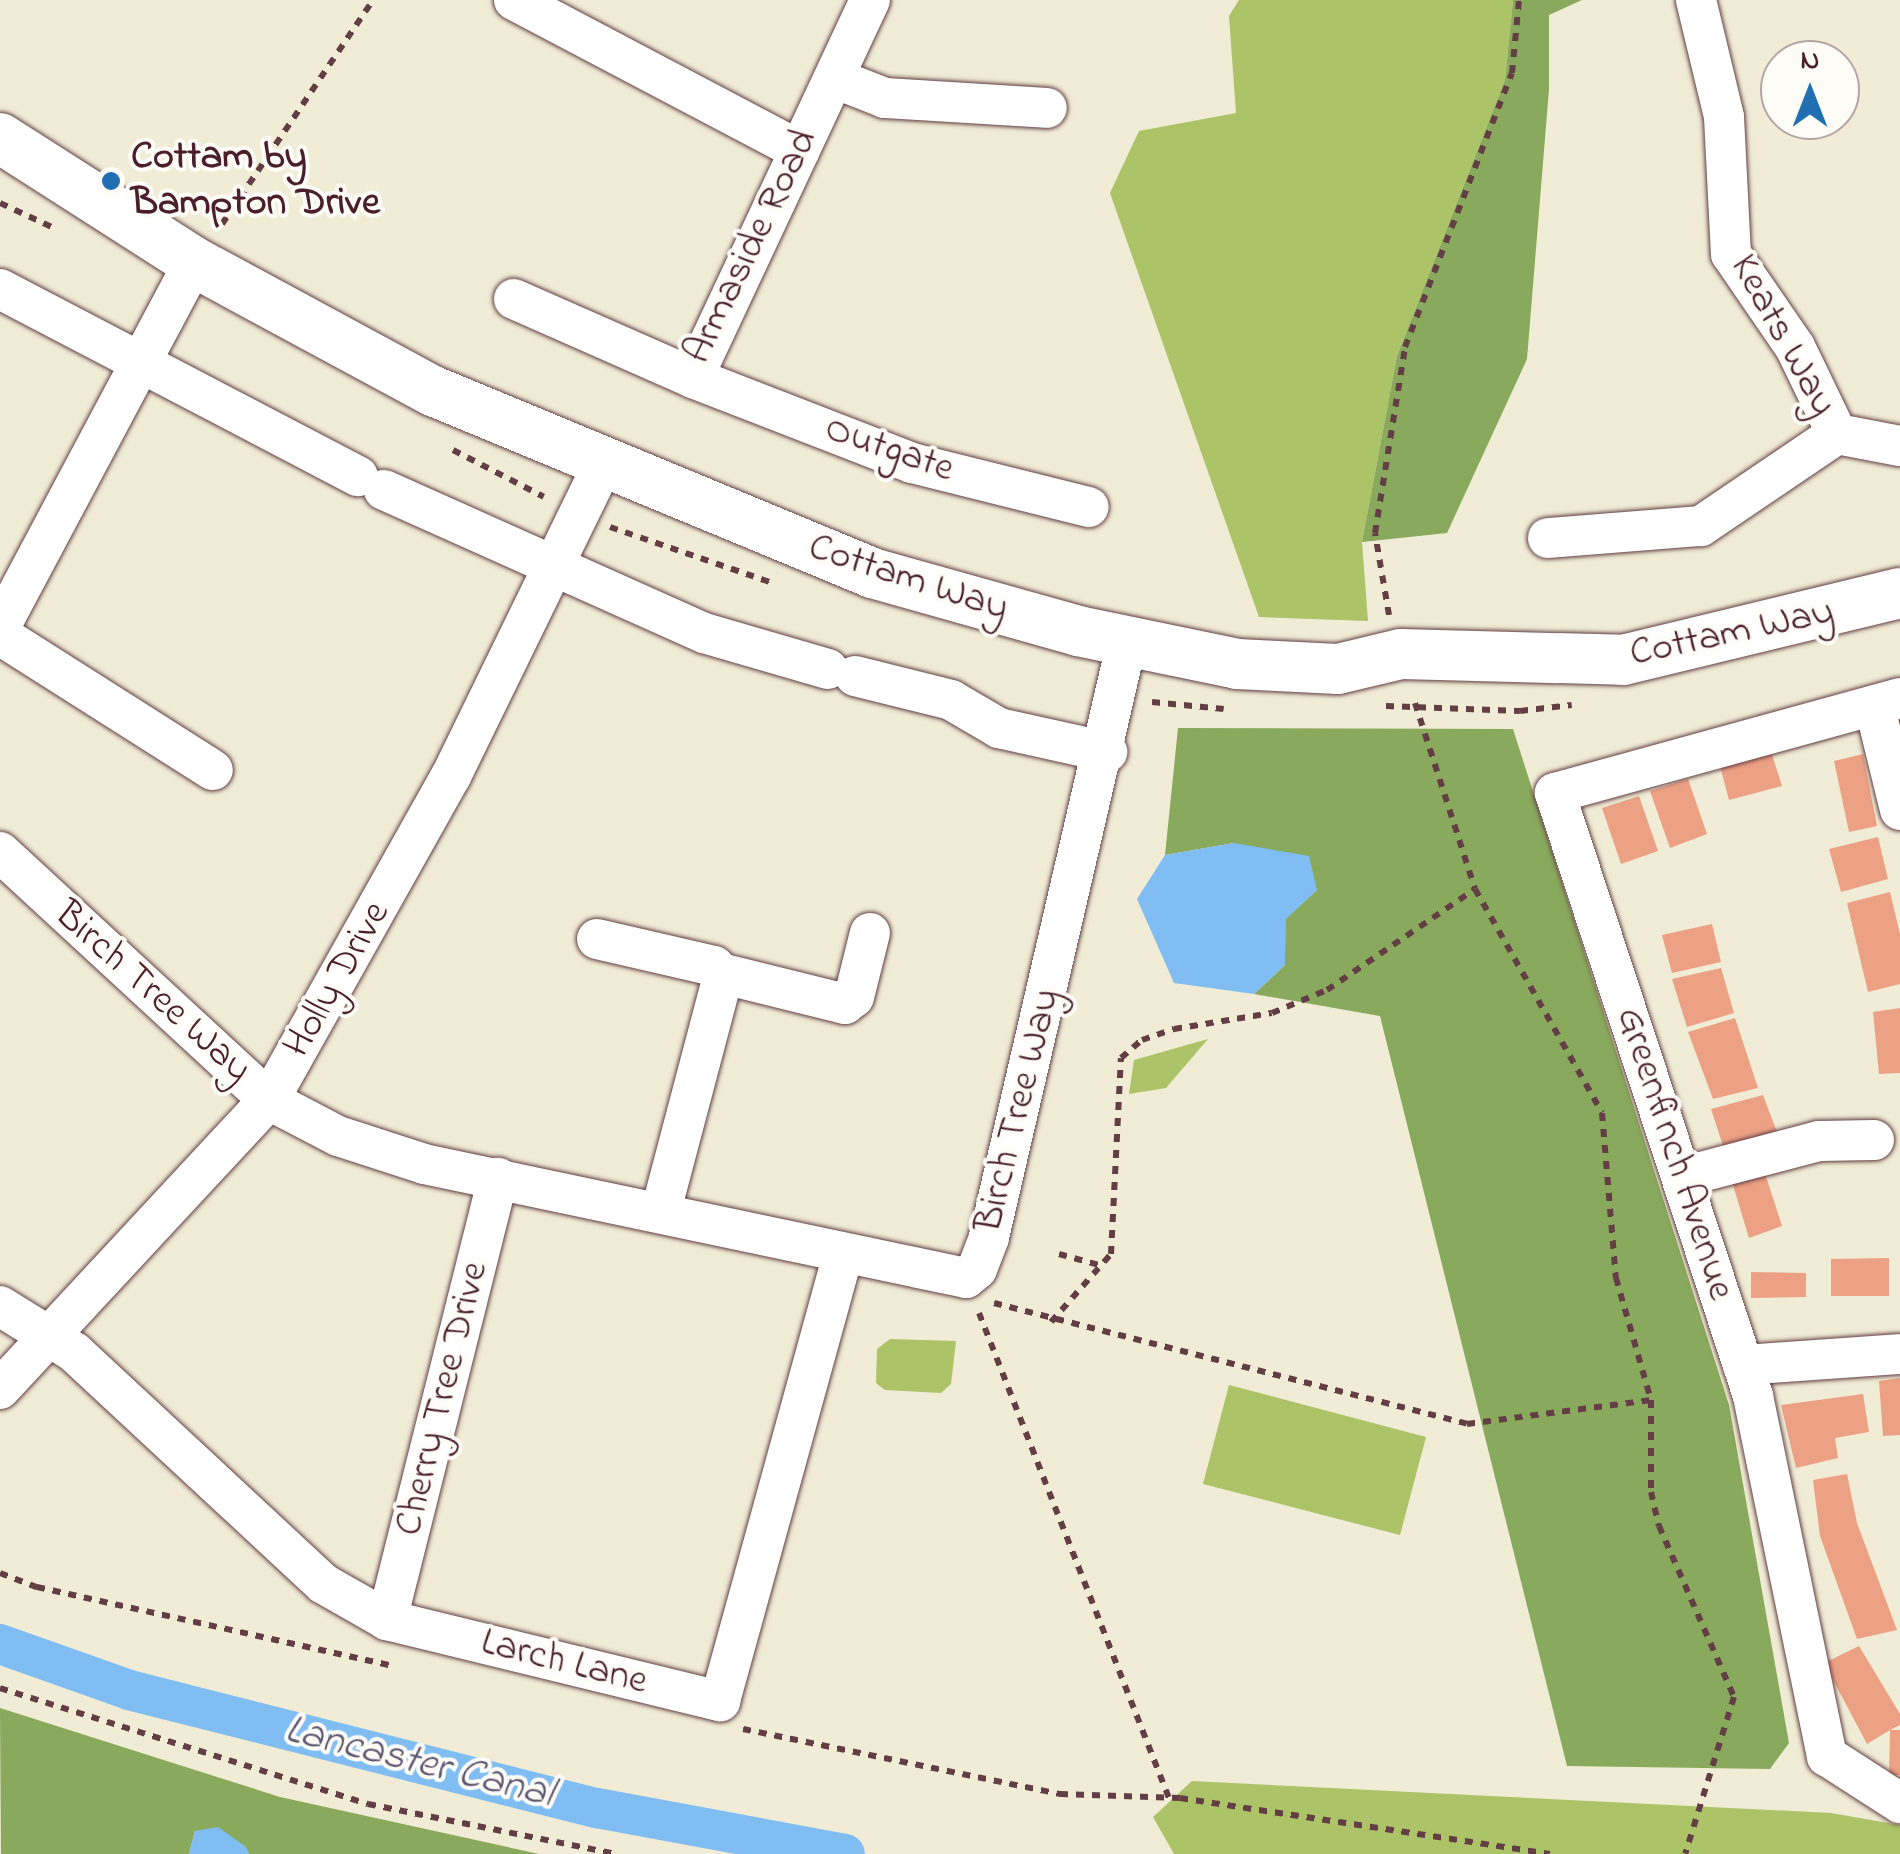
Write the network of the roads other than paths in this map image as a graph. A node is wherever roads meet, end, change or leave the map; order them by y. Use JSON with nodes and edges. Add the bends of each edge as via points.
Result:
{"nodes":[{"id":1,"x":514,"y":0,"type":"edge"},
{"id":2,"x":870,"y":0,"type":"edge"},
{"id":3,"x":1696,"y":0,"type":"edge"},
{"id":4,"x":834,"y":78,"type":"junction"},
{"id":5,"x":1047,"y":108,"type":"dead end"},
{"id":6,"x":0,"y":138,"type":"edge"},
{"id":7,"x":800,"y":152,"type":"junction"},
{"id":8,"x":208,"y":243,"type":"junction"},
{"id":9,"x":0,"y":289,"type":"edge"},
{"id":10,"x":514,"y":300,"type":"dead end"},
{"id":11,"x":141,"y":362,"type":"junction"},
{"id":12,"x":694,"y":378,"type":"junction"},
{"id":13,"x":1837,"y":434,"type":"junction"},
{"id":14,"x":1900,"y":446,"type":"edge"},
{"id":15,"x":602,"y":466,"type":"junction"},
{"id":16,"x":1089,"y":507,"type":"dead end"},
{"id":17,"x":1548,"y":538,"type":"dead end"},
{"id":18,"x":553,"y":568,"type":"junction"},
{"id":19,"x":1900,"y":592,"type":"edge"},
{"id":20,"x":0,"y":628,"type":"edge"},
{"id":21,"x":0,"y":635,"type":"edge"},
{"id":22,"x":1128,"y":642,"type":"junction"},
{"id":23,"x":1888,"y":703,"type":"edge"},
{"id":24,"x":1107,"y":752,"type":"junction"},
{"id":25,"x":213,"y":770,"type":"dead end"},
{"id":26,"x":1900,"y":810,"type":"edge"},
{"id":27,"x":0,"y":852,"type":"edge"},
{"id":28,"x":870,"y":933,"type":"dead end"},
{"id":29,"x":597,"y":939,"type":"dead end"},
{"id":30,"x":720,"y":973,"type":"junction"},
{"id":31,"x":269,"y":1100,"type":"junction"},
{"id":32,"x":1874,"y":1140,"type":"dead end"},
{"id":33,"x":1682,"y":1177,"type":"junction"},
{"id":34,"x":498,"y":1178,"type":"junction"},
{"id":35,"x":661,"y":1210,"type":"junction"},
{"id":36,"x":843,"y":1254,"type":"junction"},
{"id":37,"x":0,"y":1306,"type":"edge"},
{"id":38,"x":47,"y":1340,"type":"junction"},
{"id":39,"x":1900,"y":1354,"type":"edge"},
{"id":40,"x":1743,"y":1365,"type":"junction"},
{"id":41,"x":0,"y":1389,"type":"edge"},
{"id":42,"x":388,"y":1620,"type":"junction"},
{"id":43,"x":1900,"y":1802,"type":"edge"}],
"edges":[{"from":1,"to":7,"type":"street"},
{"from":2,"to":4,"type":"street","name":"Armaside Road"},
{"from":3,"to":13,"type":"street","name":"Keats Way","via":[[1724,117],[1731,254],[1795,347]]},
{"from":4,"to":5,"type":"street","via":[[858,93],[885,98]]},
{"from":4,"to":7,"type":"street","name":"Armaside Road"},
{"from":6,"to":8,"type":"main road","name":"Cottam Way"},
{"from":7,"to":12,"type":"street","name":"Armaside Road"},
{"from":8,"to":11,"type":"street"},
{"from":8,"to":15,"type":"main road","name":"Cottam Way","via":[[433,391]]},
{"from":9,"to":11,"type":"street"},
{"from":10,"to":12,"type":"street","name":"Armaside Road"},
{"from":11,"to":18,"type":"street","via":[[371,483]]},
{"from":11,"to":20,"type":"street"},
{"from":12,"to":16,"type":"street","name":"Outgate","via":[[912,463]]},
{"from":13,"to":14,"type":"street","name":"Keats Way"},
{"from":13,"to":17,"type":"street","name":"Keats Way","via":[[1701,526]]},
{"from":15,"to":18,"type":"street","name":"Holly Drive"},
{"from":15,"to":22,"type":"main road","name":"Cottam Way","via":[[872,572]]},
{"from":18,"to":24,"type":"street","via":[[704,633],[951,700],[999,728]]},
{"from":18,"to":31,"type":"street","name":"Holly Drive","via":[[364,939]]},
{"from":19,"to":22,"type":"main road","name":"Cottam Way","via":[[1623,660],[1401,654],[1338,669],[1237,664]]},
{"from":21,"to":25,"type":"street"},
{"from":22,"to":24,"type":"street","name":"Birch Tree Way"},
{"from":23,"to":26,"type":"street","name":"Greenfinch Avenue"},
{"from":23,"to":33,"type":"street","name":"Greenfinch Avenue","via":[[1556,793]]},
{"from":24,"to":36,"type":"street","name":"Birch Tree Way","via":[[989,1237],[970,1287]]},
{"from":27,"to":31,"type":"street","name":"Birch Tree Way"},
{"from":28,"to":30,"type":"street","via":[[854,997],[846,1004]]},
{"from":29,"to":30,"type":"street"},
{"from":30,"to":35,"type":"street"},
{"from":31,"to":34,"type":"street","name":"Birch Tree Way","via":[[338,1136],[424,1164]]},
{"from":31,"to":38,"type":"street","name":"Holly Drive"},
{"from":32,"to":33,"type":"street","via":[[1819,1141]]},
{"from":33,"to":40,"type":"street","name":"Greenfinch Avenue"},
{"from":34,"to":35,"type":"street","name":"Birch Tree Way"},
{"from":34,"to":42,"type":"street","name":"Cherry Tree Drive"},
{"from":35,"to":36,"type":"street","name":"Birch Tree Way"},
{"from":36,"to":42,"type":"street","name":"Larch Lane","via":[[720,1701]]},
{"from":37,"to":38,"type":"street","name":"Larch Lane"},
{"from":38,"to":41,"type":"street"},
{"from":38,"to":42,"type":"street","name":"Larch Lane","via":[[74,1352],[324,1584]]},
{"from":39,"to":40,"type":"street"},
{"from":40,"to":43,"type":"street","name":"Greenfinch Avenue","via":[[1800,1603],[1807,1683],[1827,1756]]}]}
